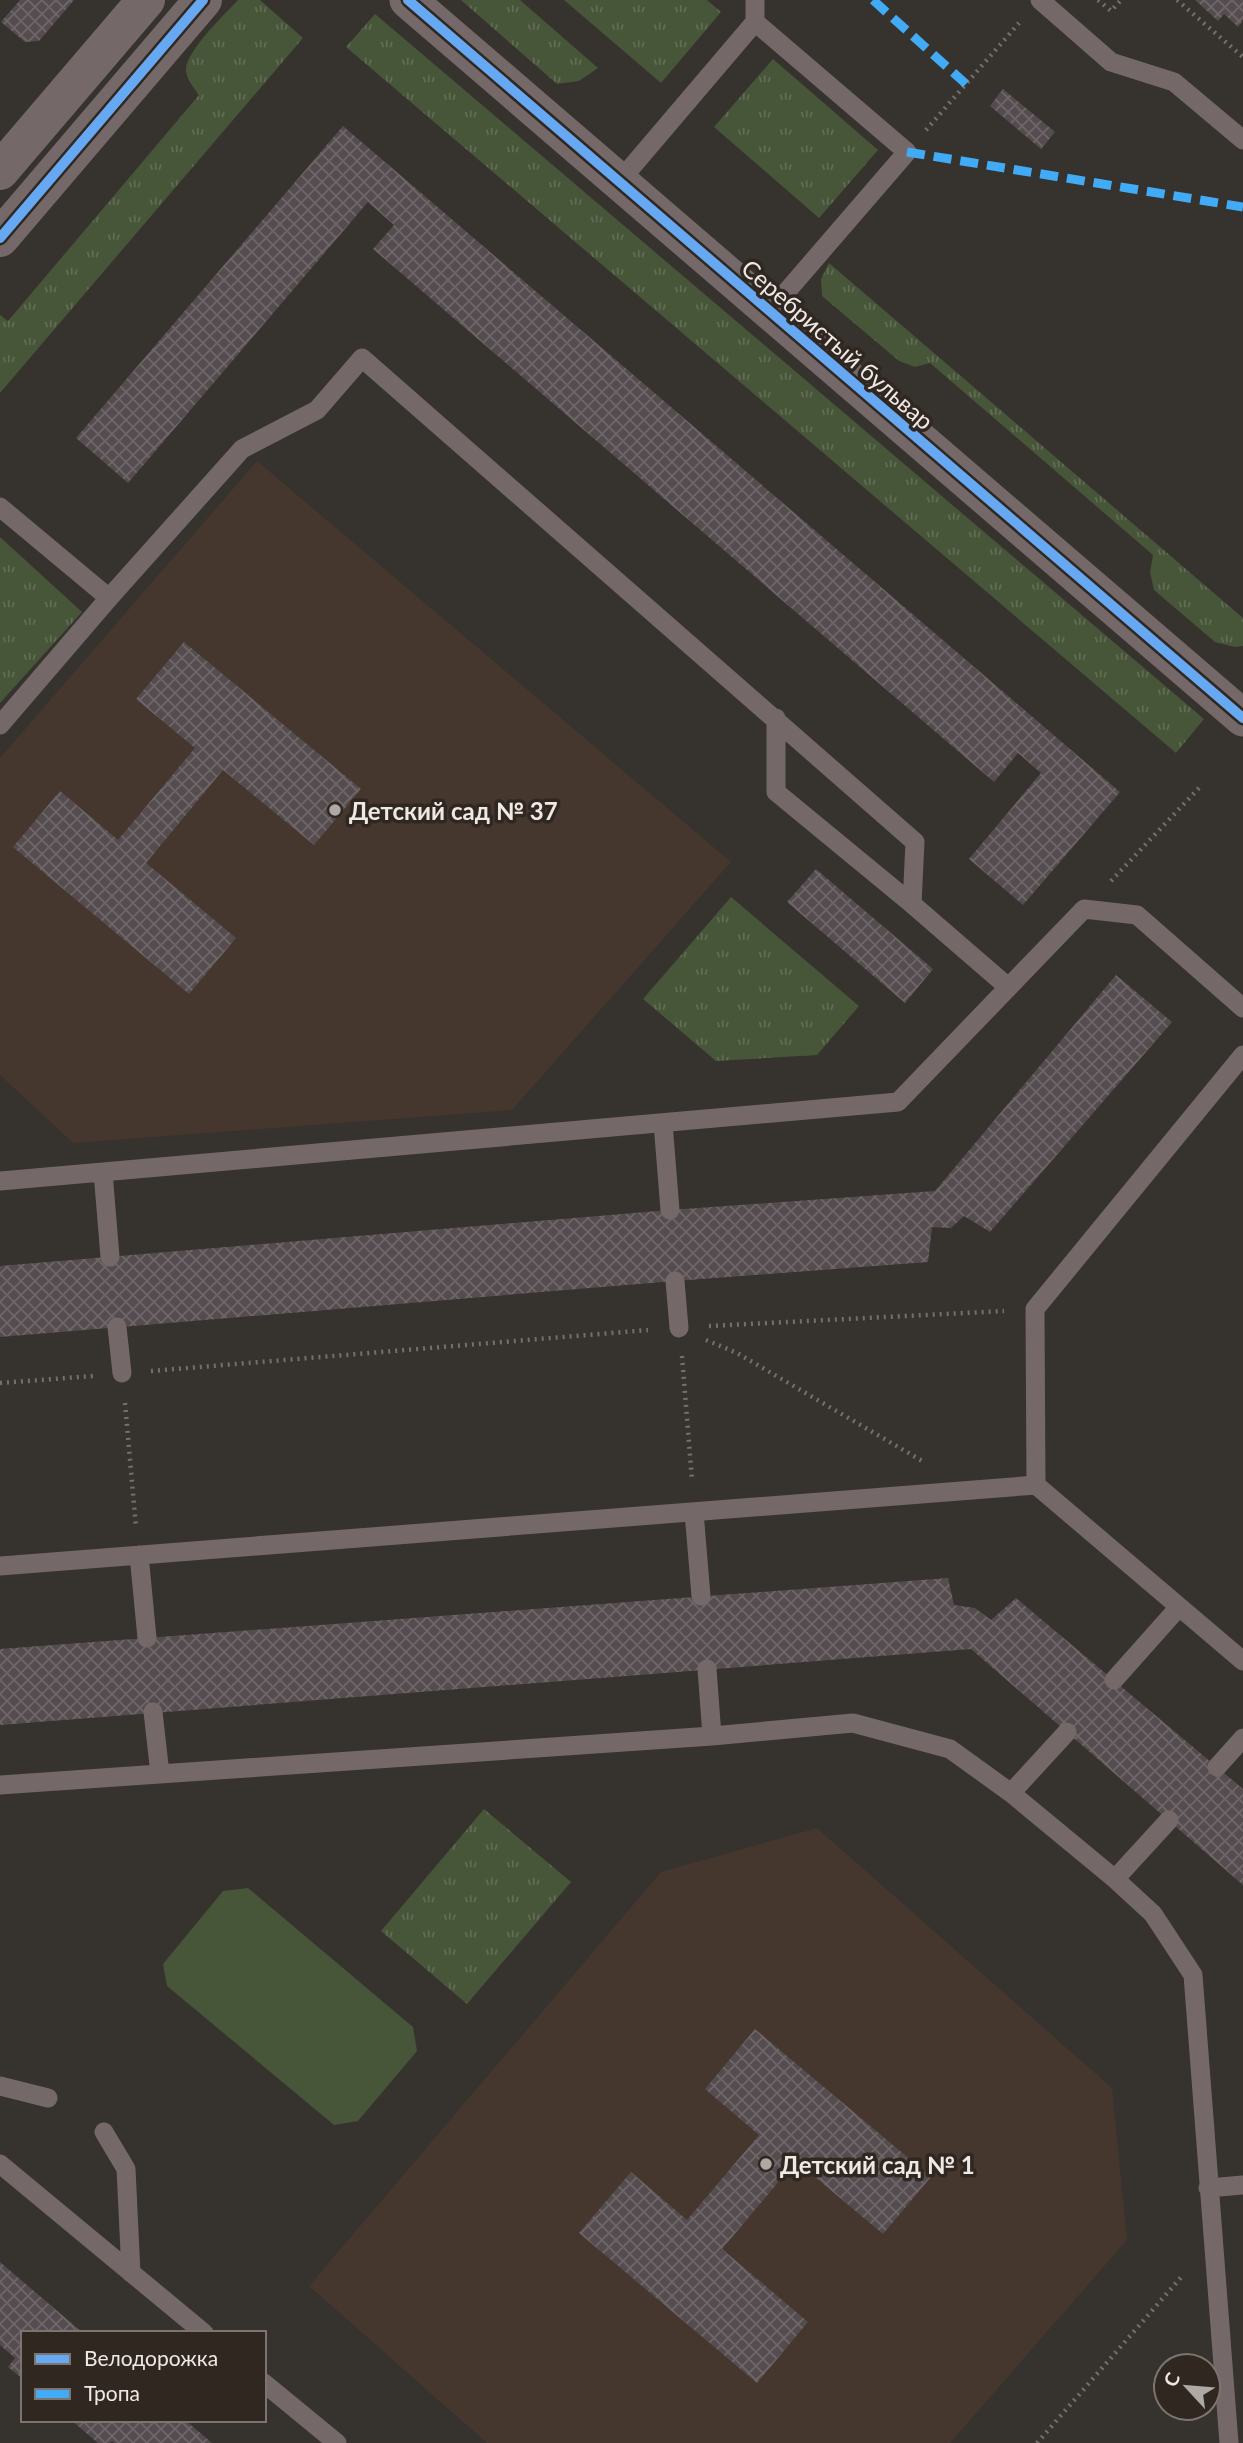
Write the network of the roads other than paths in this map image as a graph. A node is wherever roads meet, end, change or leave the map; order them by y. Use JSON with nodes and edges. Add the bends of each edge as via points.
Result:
{"nodes":[{"id":1,"x":146,"y":0,"type":"edge"},
{"id":2,"x":203,"y":0,"type":"edge"},
{"id":3,"x":408,"y":0,"type":"edge"},
{"id":4,"x":755,"y":0,"type":"edge"},
{"id":5,"x":1040,"y":0,"type":"edge"},
{"id":6,"x":755,"y":22,"type":"junction"},
{"id":7,"x":1243,"y":140,"type":"edge"},
{"id":8,"x":0,"y":171,"type":"edge"},
{"id":9,"x":618,"y":183,"type":"junction"},
{"id":10,"x":0,"y":238,"type":"edge"},
{"id":11,"x":769,"y":312,"type":"junction"},
{"id":12,"x":0,"y":507,"type":"edge"},
{"id":13,"x":108,"y":598,"type":"junction"},
{"id":14,"x":776,"y":718,"type":"junction"},
{"id":15,"x":1243,"y":718,"type":"edge"},
{"id":16,"x":0,"y":725,"type":"edge"},
{"id":17,"x":912,"y":904,"type":"junction"},
{"id":18,"x":1009,"y":987,"type":"junction"},
{"id":19,"x":1243,"y":1008,"type":"edge"},
{"id":20,"x":1243,"y":1055,"type":"edge"},
{"id":21,"x":663,"y":1123,"type":"junction"},
{"id":22,"x":103,"y":1172,"type":"junction"},
{"id":23,"x":0,"y":1181,"type":"edge"},
{"id":24,"x":670,"y":1210,"type":"dead end"},
{"id":25,"x":110,"y":1257,"type":"dead end"},
{"id":26,"x":675,"y":1281,"type":"dead end"},
{"id":27,"x":117,"y":1327,"type":"dead end"},
{"id":28,"x":679,"y":1328,"type":"road end"},
{"id":29,"x":122,"y":1373,"type":"road end"},
{"id":30,"x":1036,"y":1485,"type":"junction"},
{"id":31,"x":694,"y":1512,"type":"junction"},
{"id":32,"x":139,"y":1555,"type":"junction"},
{"id":33,"x":0,"y":1566,"type":"edge"},
{"id":34,"x":701,"y":1596,"type":"dead end"},
{"id":35,"x":1180,"y":1607,"type":"junction"},
{"id":36,"x":147,"y":1638,"type":"dead end"},
{"id":37,"x":1243,"y":1661,"type":"edge"},
{"id":38,"x":707,"y":1668,"type":"dead end"},
{"id":39,"x":1114,"y":1680,"type":"dead end"},
{"id":40,"x":153,"y":1712,"type":"dead end"},
{"id":41,"x":1067,"y":1732,"type":"dead end"},
{"id":42,"x":712,"y":1736,"type":"junction"},
{"id":43,"x":1243,"y":1738,"type":"edge"},
{"id":44,"x":1217,"y":1767,"type":"dead end"},
{"id":45,"x":160,"y":1774,"type":"junction"},
{"id":46,"x":0,"y":1785,"type":"edge"},
{"id":47,"x":1011,"y":1793,"type":"junction"},
{"id":48,"x":1169,"y":1820,"type":"dead end"},
{"id":49,"x":1115,"y":1879,"type":"junction"},
{"id":50,"x":0,"y":2086,"type":"edge"},
{"id":51,"x":48,"y":2098,"type":"dead end"},
{"id":52,"x":104,"y":2132,"type":"dead end"},
{"id":53,"x":0,"y":2164,"type":"edge"},
{"id":54,"x":1243,"y":2185,"type":"edge"},
{"id":55,"x":1208,"y":2188,"type":"junction"},
{"id":56,"x":131,"y":2273,"type":"junction"},
{"id":57,"x":202,"y":2331,"type":"edge"},
{"id":58,"x":266,"y":2385,"type":"edge"},
{"id":59,"x":337,"y":2443,"type":"edge"},
{"id":60,"x":1229,"y":2443,"type":"edge"}],
"edges":[{"from":1,"to":8,"type":"street"},
{"from":2,"to":10,"type":"street"},
{"from":3,"to":9,"type":"street","name":"Серебристый бульвар"},
{"from":4,"to":6,"type":"lane"},
{"from":5,"to":7,"type":"lane","via":[[1111,62],[1174,82]]},
{"from":6,"to":9,"type":"lane"},
{"from":6,"to":11,"type":"lane","via":[[907,152]]},
{"from":9,"to":11,"type":"street","name":"Серебристый бульвар"},
{"from":11,"to":15,"type":"street","name":"Серебристый бульвар"},
{"from":12,"to":13,"type":"lane"},
{"from":13,"to":14,"type":"lane","via":[[242,449],[317,410],[362,358]]},
{"from":13,"to":16,"type":"lane"},
{"from":14,"to":17,"type":"lane","via":[[915,842]]},
{"from":14,"to":17,"type":"lane","via":[[776,792]]},
{"from":17,"to":18,"type":"lane"},
{"from":18,"to":19,"type":"lane","via":[[1084,909],[1136,915]]},
{"from":18,"to":21,"type":"lane","via":[[898,1102]]},
{"from":20,"to":30,"type":"lane","via":[[1035,1309]]},
{"from":21,"to":22,"type":"lane"},
{"from":21,"to":24,"type":"lane"},
{"from":22,"to":23,"type":"lane"},
{"from":22,"to":25,"type":"lane"},
{"from":26,"to":28,"type":"lane"},
{"from":27,"to":29,"type":"lane"},
{"from":30,"to":31,"type":"lane"},
{"from":30,"to":35,"type":"lane"},
{"from":31,"to":32,"type":"lane"},
{"from":31,"to":34,"type":"lane"},
{"from":32,"to":33,"type":"lane"},
{"from":32,"to":36,"type":"lane"},
{"from":35,"to":37,"type":"lane"},
{"from":35,"to":39,"type":"lane"},
{"from":38,"to":42,"type":"lane"},
{"from":40,"to":45,"type":"lane"},
{"from":41,"to":47,"type":"lane"},
{"from":42,"to":45,"type":"lane"},
{"from":42,"to":47,"type":"lane","via":[[853,1723],[950,1749]]},
{"from":43,"to":44,"type":"lane"},
{"from":45,"to":46,"type":"lane"},
{"from":47,"to":49,"type":"lane"},
{"from":48,"to":49,"type":"lane"},
{"from":49,"to":55,"type":"lane","via":[[1153,1914],[1193,1975]]},
{"from":50,"to":51,"type":"lane"},
{"from":52,"to":56,"type":"lane","via":[[126,2169]]},
{"from":53,"to":56,"type":"lane"},
{"from":54,"to":55,"type":"lane"},
{"from":55,"to":60,"type":"lane"},
{"from":56,"to":57,"type":"lane"},
{"from":58,"to":59,"type":"lane"}]}
